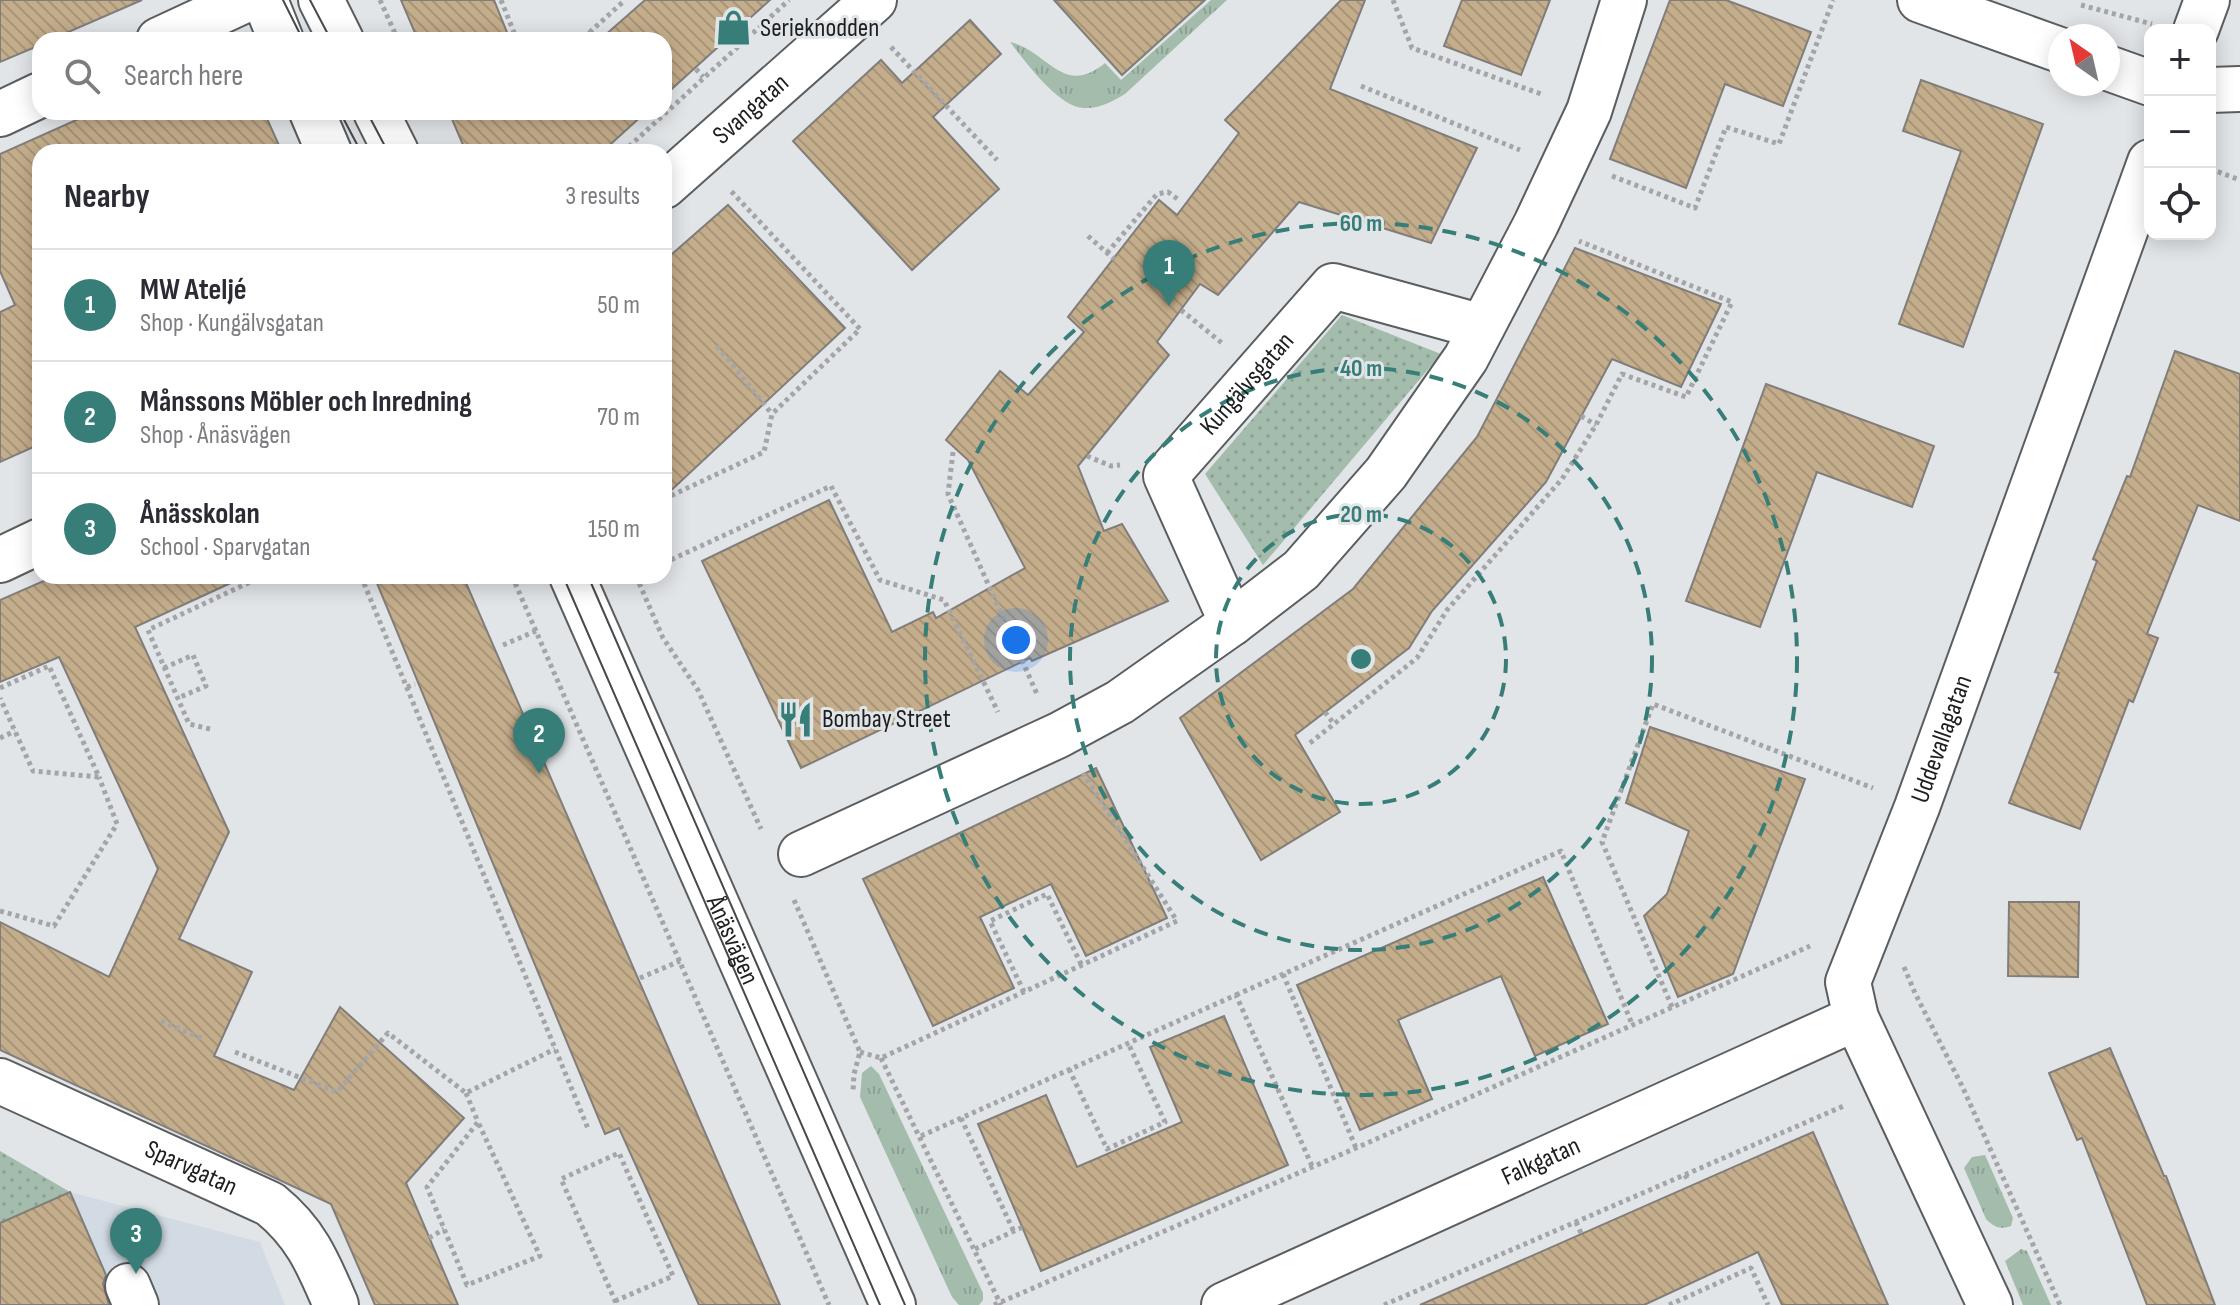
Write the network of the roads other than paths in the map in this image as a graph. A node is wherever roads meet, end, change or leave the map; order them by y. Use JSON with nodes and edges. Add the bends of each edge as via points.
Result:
{"nodes":[{"id":1,"x":245,"y":0,"type":"edge"},
{"id":2,"x":265,"y":0,"type":"edge"},
{"id":3,"x":321,"y":0,"type":"edge"},
{"id":4,"x":874,"y":0,"type":"edge"},
{"id":5,"x":1624,"y":0,"type":"edge"},
{"id":6,"x":1920,"y":0,"type":"edge"},
{"id":7,"x":2207,"y":0,"type":"edge"},
{"id":8,"x":2198,"y":24,"type":"edge"},
{"id":9,"x":176,"y":32,"type":"edge"},
{"id":10,"x":278,"y":32,"type":"edge"},
{"id":11,"x":337,"y":32,"type":"edge"},
{"id":12,"x":2048,"y":46,"type":"edge"},
{"id":13,"x":2120,"y":72,"type":"edge"},
{"id":14,"x":2144,"y":81,"type":"edge"},
{"id":15,"x":2240,"y":89,"type":"edge"},
{"id":16,"x":2216,"y":90,"type":"edge"},
{"id":17,"x":32,"y":99,"type":"edge"},
{"id":18,"x":0,"y":114,"type":"edge"},
{"id":19,"x":315,"y":120,"type":"edge"},
{"id":20,"x":380,"y":120,"type":"edge"},
{"id":21,"x":326,"y":144,"type":"edge"},
{"id":22,"x":392,"y":144,"type":"edge"},
{"id":23,"x":2148,"y":168,"type":"edge"},
{"id":24,"x":672,"y":179,"type":"edge"},
{"id":25,"x":1482,"y":327,"type":"junction"},
{"id":26,"x":32,"y":545,"type":"edge"},
{"id":27,"x":0,"y":560,"type":"edge"},
{"id":28,"x":576,"y":584,"type":"edge"},
{"id":29,"x":1232,"y":623,"type":"junction"},
{"id":30,"x":785,"y":861,"type":"road end"},
{"id":31,"x":1856,"y":1018,"type":"junction"},
{"id":32,"x":0,"y":1081,"type":"edge"},
{"id":33,"x":336,"y":1305,"type":"edge"},
{"id":34,"x":893,"y":1305,"type":"edge"},
{"id":35,"x":1224,"y":1305,"type":"edge"},
{"id":36,"x":1990,"y":1305,"type":"edge"}],
"edges":[{"from":1,"to":9,"type":"street"},
{"from":2,"to":10,"type":"street"},
{"from":3,"to":11,"type":"street"},
{"from":4,"to":24,"type":"street","name":"Svangatan"},
{"from":5,"to":25,"type":"street","via":[[1589,111],[1546,154],[1536,224]]},
{"from":6,"to":12,"type":"street"},
{"from":7,"to":8,"type":"street"},
{"from":13,"to":14,"type":"street"},
{"from":15,"to":16,"type":"street"},
{"from":17,"to":18,"type":"street"},
{"from":19,"to":21,"type":"street"},
{"from":20,"to":22,"type":"street"},
{"from":23,"to":31,"type":"street","name":"Uddevallagatan","via":[[1917,807],[1848,982]]},
{"from":25,"to":29,"type":"street","via":[[1386,473],[1301,570]]},
{"from":25,"to":29,"type":"street","name":"Kungälvsgatan","via":[[1333,286],[1166,476]]},
{"from":26,"to":27,"type":"street"},
{"from":28,"to":34,"type":"street","name":"Ånäsvägen"},
{"from":29,"to":30,"type":"street","via":[[1120,702],[1050,719]]},
{"from":31,"to":35,"type":"street","name":"Falkgatan"},
{"from":31,"to":36,"type":"street","name":"Uddevallagatan"},
{"from":32,"to":33,"type":"street","name":"Sparvgatan","via":[[270,1204],[305,1239]]}]}
